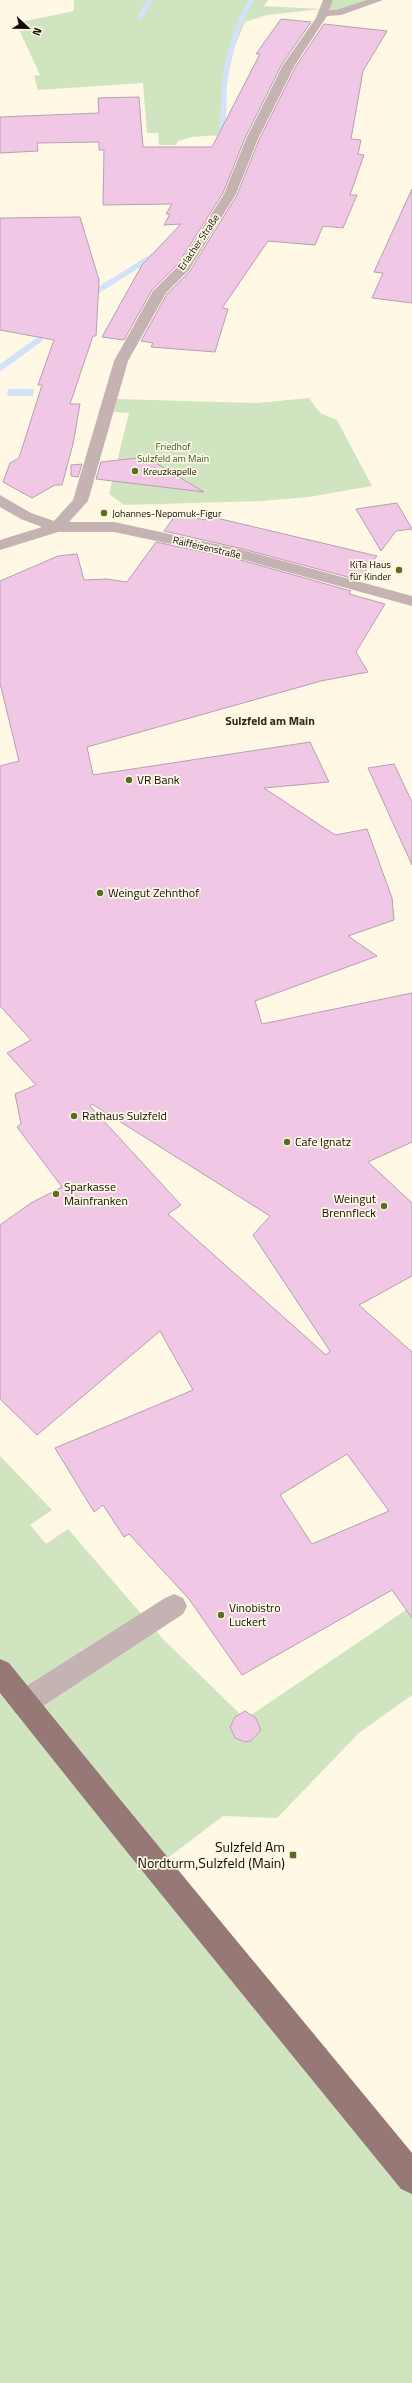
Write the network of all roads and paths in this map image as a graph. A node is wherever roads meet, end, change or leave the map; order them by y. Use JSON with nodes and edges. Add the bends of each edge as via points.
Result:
{"nodes":[{"id":1,"x":328,"y":0,"type":"edge"},
{"id":2,"x":378,"y":0,"type":"edge"},
{"id":3,"x":322,"y":14,"type":"junction"},
{"id":4,"x":0,"y":500,"type":"edge"},
{"id":5,"x":57,"y":527,"type":"junction"},
{"id":6,"x":0,"y":545,"type":"edge"},
{"id":7,"x":412,"y":601,"type":"edge"},
{"id":8,"x":174,"y":1606,"type":"dead end"},
{"id":9,"x":0,"y":1672,"type":"edge"},
{"id":10,"x":24,"y":1703,"type":"junction"},
{"id":11,"x":412,"y":2178,"type":"edge"}],
"edges":[{"from":1,"to":3,"type":"street","name":"Erlacher Straße"},
{"from":2,"to":3,"type":"street","via":[[337,13]]},
{"from":3,"to":5,"type":"street","name":"Erlacher Straße","via":[[289,65],[252,139],[230,194],[184,267],[160,291],[121,360],[80,501]]},
{"from":4,"to":5,"type":"street","via":[[26,516]]},
{"from":5,"to":6,"type":"street","name":"Raiffeisenstraße"},
{"from":5,"to":7,"type":"street","name":"Raiffeisenstraße","via":[[114,527],[239,554]]},
{"from":8,"to":10,"type":"street"},
{"from":9,"to":10,"type":"main road"},
{"from":10,"to":11,"type":"main road"}]}
